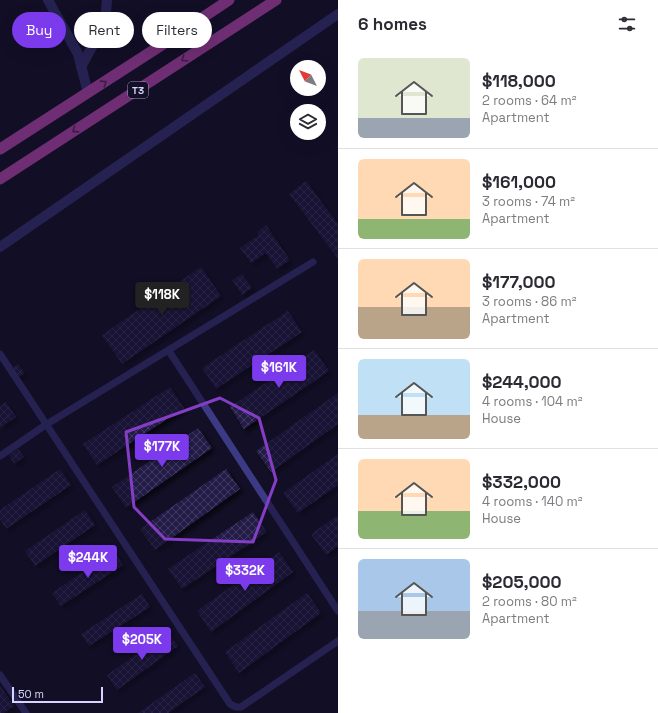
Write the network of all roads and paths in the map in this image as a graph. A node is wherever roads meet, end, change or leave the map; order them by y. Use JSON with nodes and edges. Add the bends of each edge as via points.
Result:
{"nodes":[{"id":1,"x":48,"y":0,"type":"edge"},
{"id":2,"x":107,"y":0,"type":"edge"},
{"id":3,"x":228,"y":0,"type":"edge"},
{"id":4,"x":276,"y":0,"type":"edge"},
{"id":5,"x":338,"y":14,"type":"edge"},
{"id":6,"x":81,"y":67,"type":"junction"},
{"id":7,"x":88,"y":93,"type":"junction"},
{"id":8,"x":0,"y":149,"type":"edge"},
{"id":9,"x":0,"y":179,"type":"edge"},
{"id":10,"x":0,"y":247,"type":"edge"},
{"id":11,"x":313,"y":262,"type":"dead end"},
{"id":12,"x":169,"y":351,"type":"junction"},
{"id":13,"x":0,"y":354,"type":"edge"},
{"id":14,"x":47,"y":424,"type":"junction"},
{"id":15,"x":0,"y":456,"type":"edge"},
{"id":16,"x":338,"y":611,"type":"edge"},
{"id":17,"x":338,"y":641,"type":"edge"},
{"id":18,"x":0,"y":675,"type":"edge"},
{"id":19,"x":26,"y":713,"type":"edge"}],
"edges":[{"from":1,"to":6,"type":"street","via":[[78,54]]},
{"from":2,"to":6,"type":"street","via":[[105,23]]},
{"from":7,"to":3,"type":"highway","number":"T3","one_way":true},
{"from":4,"to":9,"type":"highway","number":"T3","one_way":true},
{"from":5,"to":10,"type":"street"},
{"from":6,"to":7,"type":"street"},
{"from":7,"to":8,"type":"highway","number":"T3"},
{"from":11,"to":12,"type":"lane"},
{"from":12,"to":14,"type":"lane"},
{"from":12,"to":16,"type":"lane"},
{"from":13,"to":14,"type":"lane"},
{"from":14,"to":15,"type":"lane"},
{"from":14,"to":17,"type":"lane","via":[[230,704],[241,707]]},
{"from":18,"to":19,"type":"lane"}]}
